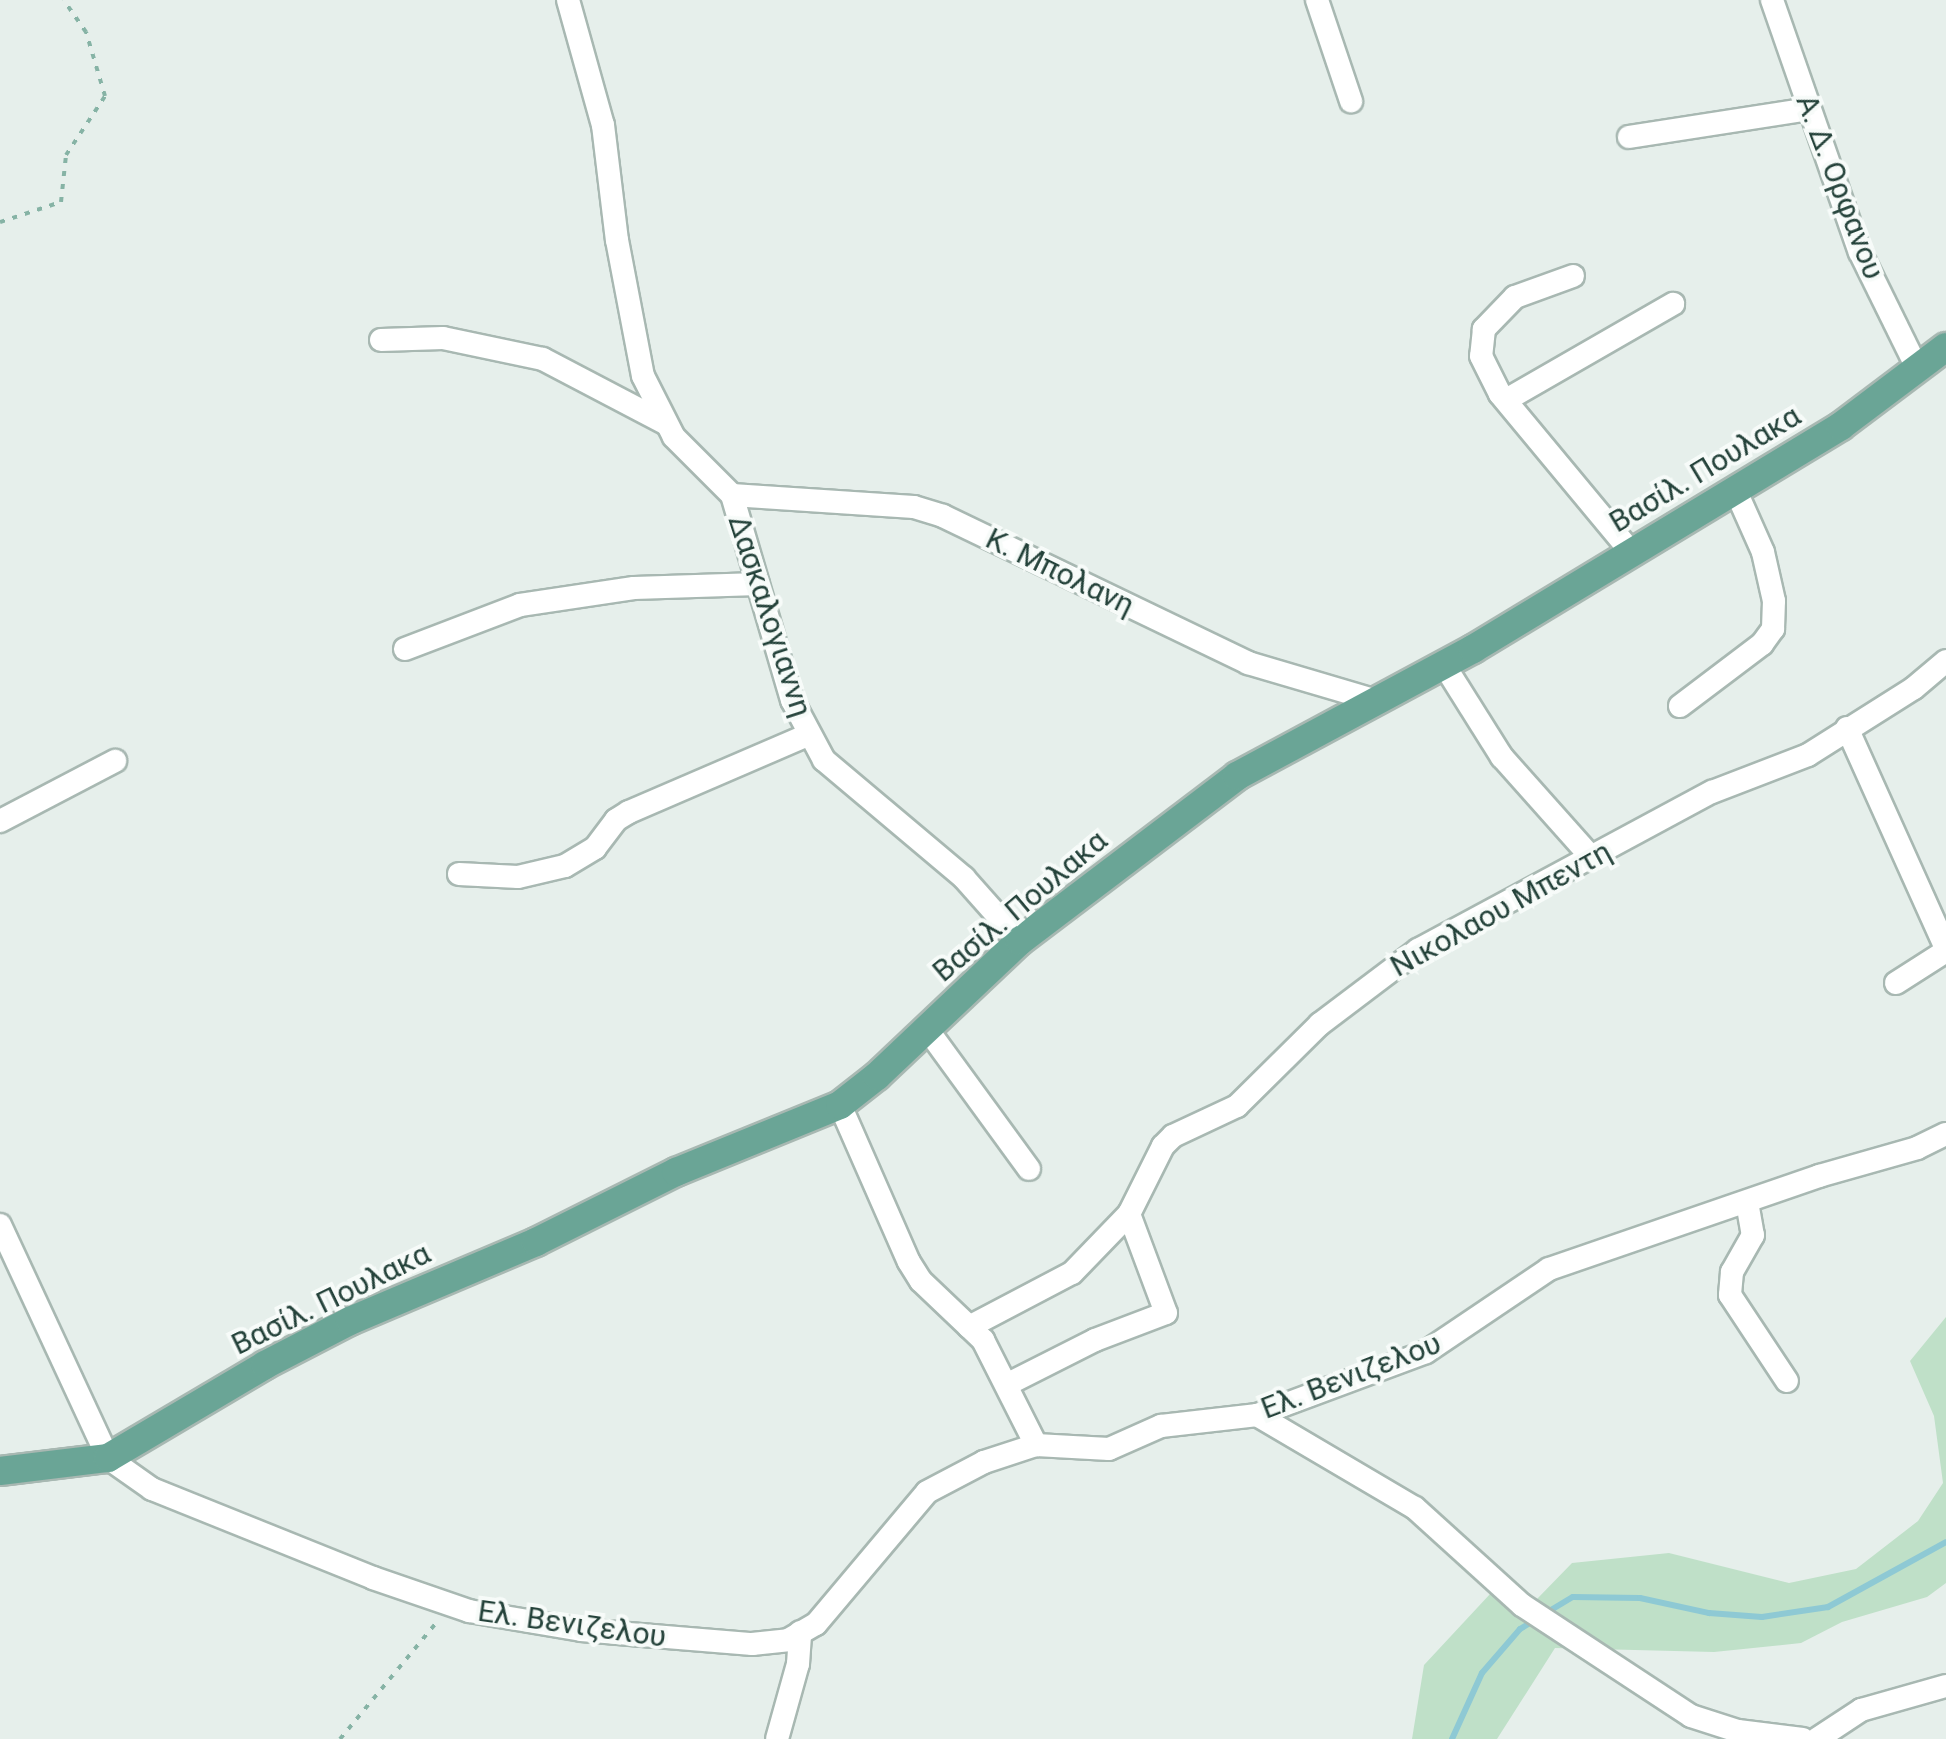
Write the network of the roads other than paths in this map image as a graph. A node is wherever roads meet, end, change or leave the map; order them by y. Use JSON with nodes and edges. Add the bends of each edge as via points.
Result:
{"nodes":[{"id":1,"x":568,"y":0,"type":"edge"},
{"id":2,"x":1317,"y":0,"type":"edge"},
{"id":3,"x":1772,"y":0,"type":"edge"},
{"id":4,"x":1351,"y":101,"type":"dead end"},
{"id":5,"x":1809,"y":109,"type":"junction"},
{"id":6,"x":1629,"y":136,"type":"dead end"},
{"id":7,"x":1573,"y":276,"type":"dead end"},
{"id":8,"x":1674,"y":304,"type":"dead end"},
{"id":9,"x":382,"y":340,"type":"dead end"},
{"id":10,"x":1946,"y":346,"type":"edge"},
{"id":11,"x":1918,"y":370,"type":"junction"},
{"id":12,"x":1506,"y":400,"type":"junction"},
{"id":13,"x":665,"y":422,"type":"junction"},
{"id":14,"x":1735,"y":489,"type":"junction"},
{"id":15,"x":732,"y":495,"type":"junction"},
{"id":16,"x":1631,"y":552,"type":"junction"},
{"id":17,"x":758,"y":584,"type":"junction"},
{"id":18,"x":405,"y":648,"type":"dead end"},
{"id":19,"x":1946,"y":661,"type":"edge"},
{"id":20,"x":1444,"y":665,"type":"junction"},
{"id":21,"x":1377,"y":701,"type":"junction"},
{"id":22,"x":1680,"y":706,"type":"dead end"},
{"id":23,"x":1847,"y":728,"type":"junction"},
{"id":24,"x":808,"y":735,"type":"junction"},
{"id":25,"x":115,"y":761,"type":"dead end"},
{"id":26,"x":0,"y":821,"type":"edge"},
{"id":27,"x":1592,"y":856,"type":"junction"},
{"id":28,"x":459,"y":874,"type":"dead end"},
{"id":29,"x":1020,"y":941,"type":"junction"},
{"id":30,"x":1946,"y":949,"type":"edge"},
{"id":31,"x":1896,"y":983,"type":"dead end"},
{"id":32,"x":927,"y":1029,"type":"junction"},
{"id":33,"x":840,"y":1105,"type":"junction"},
{"id":34,"x":1946,"y":1134,"type":"edge"},
{"id":35,"x":1029,"y":1168,"type":"dead end"},
{"id":36,"x":1748,"y":1202,"type":"junction"},
{"id":37,"x":1130,"y":1214,"type":"junction"},
{"id":38,"x":0,"y":1225,"type":"edge"},
{"id":39,"x":970,"y":1326,"type":"junction"},
{"id":40,"x":1787,"y":1382,"type":"dead end"},
{"id":41,"x":1008,"y":1384,"type":"junction"},
{"id":42,"x":1257,"y":1415,"type":"junction"},
{"id":43,"x":1036,"y":1445,"type":"junction"},
{"id":44,"x":108,"y":1458,"type":"junction"},
{"id":45,"x":0,"y":1471,"type":"edge"},
{"id":46,"x":800,"y":1632,"type":"junction"},
{"id":47,"x":1946,"y":1686,"type":"edge"},
{"id":48,"x":777,"y":1739,"type":"edge"},
{"id":49,"x":1803,"y":1739,"type":"edge"},
{"id":50,"x":1817,"y":1739,"type":"edge"}],
"edges":[{"from":1,"to":13,"type":"street","name":"Δασκαλογιαννη","via":[[603,125],[644,376]]},
{"from":2,"to":4,"type":"street"},
{"from":3,"to":5,"type":"street","name":"Α. Δ. Ορφανου"},
{"from":5,"to":6,"type":"street"},
{"from":5,"to":11,"type":"street","name":"Α. Δ. Ορφανου","via":[[1860,252]]},
{"from":7,"to":12,"type":"street","via":[[1516,297],[1484,329],[1481,356]]},
{"from":8,"to":12,"type":"street"},
{"from":9,"to":13,"type":"street","via":[[443,338],[543,359]]},
{"from":10,"to":11,"type":"main road","name":"Βασίλ. Πουλακα"},
{"from":11,"to":14,"type":"main road","name":"Βασίλ. Πουλακα"},
{"from":12,"to":16,"type":"street"},
{"from":13,"to":15,"type":"street","name":"Δασκαλογιαννη"},
{"from":14,"to":16,"type":"main road","name":"Βασίλ. Πουλακα"},
{"from":14,"to":22,"type":"street","via":[[1762,552],[1773,628],[1762,644]]},
{"from":15,"to":17,"type":"street","name":"Δασκαλογιαννη"},
{"from":15,"to":21,"type":"street","name":"Κ. Μπολανη","via":[[914,508],[943,516],[1248,663]]},
{"from":16,"to":20,"type":"main road","name":"Βασίλ. Πουλακα"},
{"from":17,"to":18,"type":"street","via":[[634,588],[520,604]]},
{"from":17,"to":24,"type":"street","name":"Δασκαλογιαννη"},
{"from":19,"to":23,"type":"street","name":"Νικολαου Μπεντη"},
{"from":20,"to":21,"type":"main road","name":"Βασίλ. Πουλακα"},
{"from":20,"to":27,"type":"street","via":[[1502,757]]},
{"from":21,"to":29,"type":"main road","name":"Βασίλ. Πουλακα","via":[[1237,776]]},
{"from":23,"to":27,"type":"street","name":"Νικολαου Μπεντη","via":[[1808,755],[1712,792]]},
{"from":23,"to":30,"type":"street"},
{"from":24,"to":28,"type":"street","via":[[629,812],[580,860],[518,877]]},
{"from":24,"to":29,"type":"street","name":"Δασκαλογιαννη","via":[[824,760],[964,878]]},
{"from":25,"to":26,"type":"street"},
{"from":27,"to":37,"type":"street","name":"Νικολαου Μπεντη","via":[[1418,950],[1320,1024],[1237,1106],[1173,1136]]},
{"from":29,"to":32,"type":"main road","name":"Βασίλ. Πουλακα"},
{"from":30,"to":31,"type":"street"},
{"from":32,"to":33,"type":"main road","name":"Βασίλ. Πουλακα"},
{"from":32,"to":35,"type":"street"},
{"from":33,"to":39,"type":"street","via":[[920,1281]]},
{"from":33,"to":44,"type":"main road","name":"Βασίλ. Πουλακα","via":[[350,1321]]},
{"from":34,"to":36,"type":"street","name":"Ελ. Βενιζελου"},
{"from":36,"to":40,"type":"street","via":[[1754,1234],[1732,1272],[1730,1295]]},
{"from":36,"to":42,"type":"street","name":"Ελ. Βενιζελου","via":[[1549,1269],[1426,1352]]},
{"from":37,"to":39,"type":"street","name":"Νικολαου Μπεντη","via":[[1072,1272]]},
{"from":37,"to":41,"type":"street","via":[[1166,1314],[1094,1340]]},
{"from":38,"to":44,"type":"street"},
{"from":39,"to":41,"type":"street"},
{"from":41,"to":43,"type":"street"},
{"from":42,"to":43,"type":"street","name":"Ελ. Βενιζελου","via":[[1161,1426],[1108,1449]]},
{"from":42,"to":49,"type":"street","via":[[1415,1508],[1522,1605],[1691,1716]]},
{"from":43,"to":46,"type":"street","name":"Ελ. Βενιζελου","via":[[984,1462],[928,1492],[844,1594]]},
{"from":44,"to":45,"type":"main road"},
{"from":44,"to":46,"type":"street","name":"Ελ. Βενιζελου","via":[[152,1489],[452,1605],[581,1630],[752,1644]]},
{"from":46,"to":48,"type":"street"},
{"from":47,"to":50,"type":"street","via":[[1860,1710]]}]}
